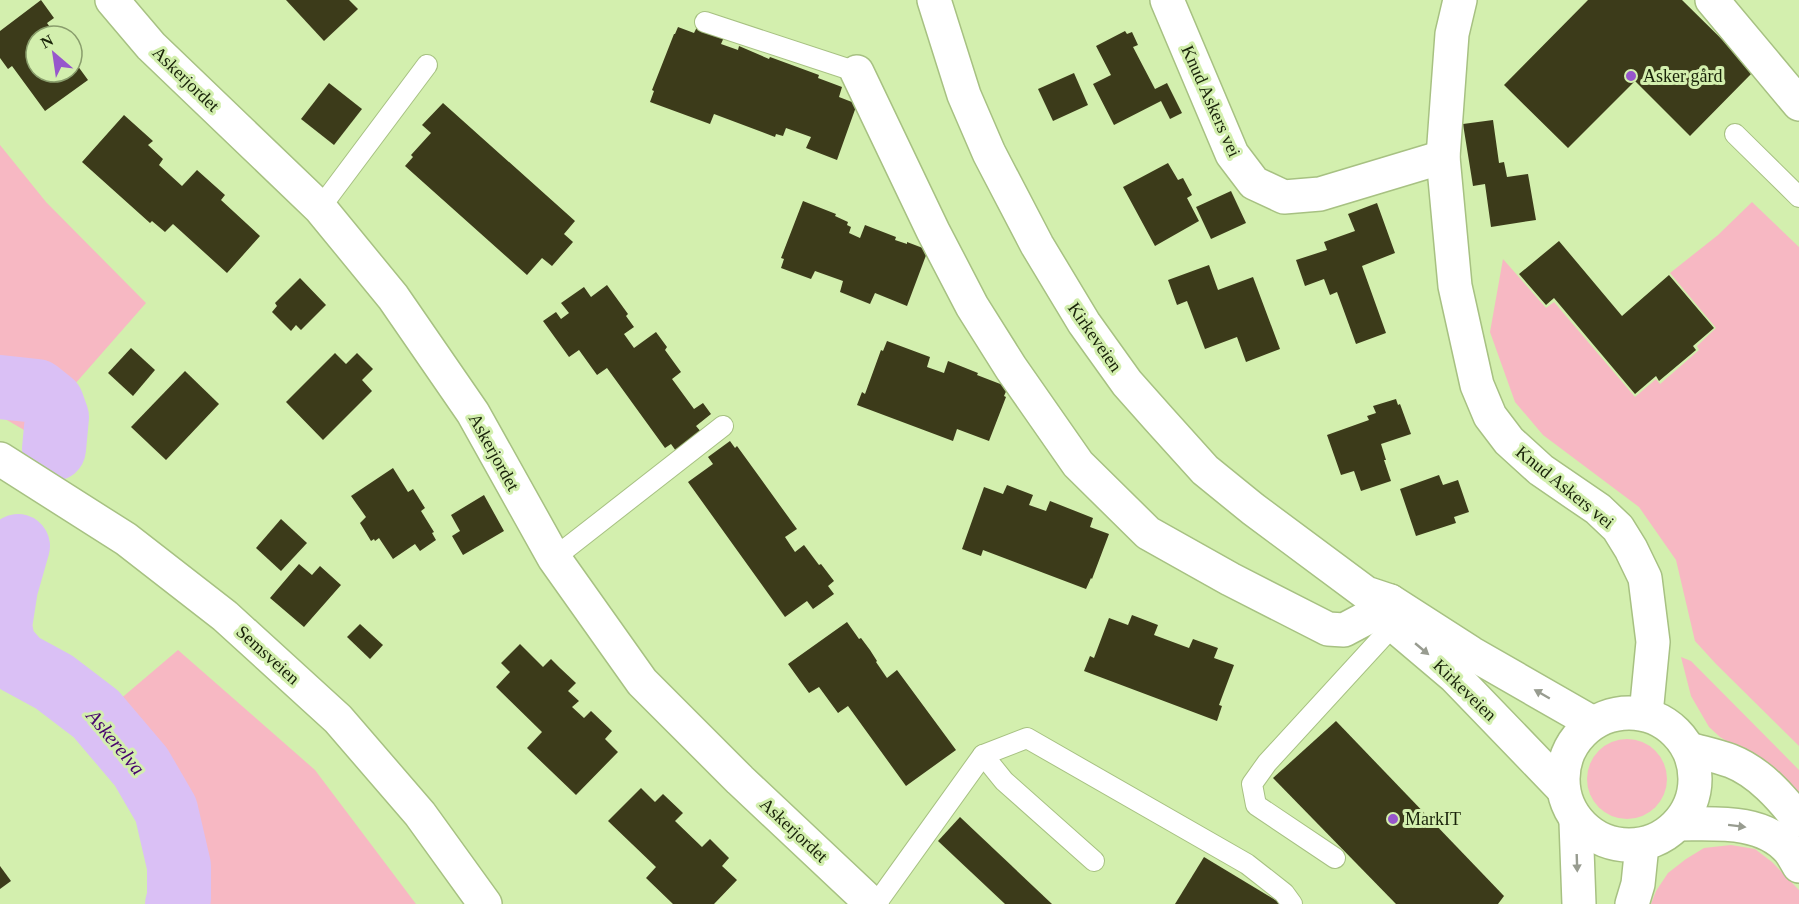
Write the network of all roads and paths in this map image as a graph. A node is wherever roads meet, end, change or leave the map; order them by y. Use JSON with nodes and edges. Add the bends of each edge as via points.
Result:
{"nodes":[{"id":1,"x":112,"y":0,"type":"edge"},
{"id":2,"x":934,"y":0,"type":"edge"},
{"id":3,"x":1167,"y":0,"type":"edge"},
{"id":4,"x":1460,"y":0,"type":"edge"},
{"id":5,"x":1712,"y":0,"type":"edge"},
{"id":6,"x":705,"y":22,"type":"dead end"},
{"id":7,"x":427,"y":65,"type":"dead end"},
{"id":8,"x":857,"y":72,"type":"joint"},
{"id":9,"x":1799,"y":104,"type":"edge"},
{"id":10,"x":1735,"y":134,"type":"dead end"},
{"id":11,"x":1443,"y":157,"type":"junction"},
{"id":12,"x":1799,"y":197,"type":"edge"},
{"id":13,"x":320,"y":208,"type":"junction"},
{"id":14,"x":723,"y":426,"type":"dead end"},
{"id":15,"x":0,"y":459,"type":"edge"},
{"id":16,"x":554,"y":558,"type":"junction"},
{"id":17,"x":1387,"y":609,"type":"junction"},
{"id":18,"x":1646,"y":714,"type":"junction"},
{"id":19,"x":1593,"y":723,"type":"junction"},
{"id":20,"x":1689,"y":749,"type":"junction"},
{"id":21,"x":982,"y":755,"type":"junction"},
{"id":22,"x":1563,"y":789,"type":"junction"},
{"id":23,"x":1799,"y":820,"type":"edge"},
{"id":24,"x":1576,"y":822,"type":"junction"},
{"id":25,"x":1678,"y":824,"type":"junction"},
{"id":26,"x":1642,"y":844,"type":"junction"},
{"id":27,"x":1335,"y":858,"type":"dead end"},
{"id":28,"x":1094,"y":861,"type":"dead end"},
{"id":29,"x":1799,"y":866,"type":"edge"},
{"id":30,"x":485,"y":904,"type":"edge"},
{"id":31,"x":874,"y":904,"type":"edge"},
{"id":32,"x":1292,"y":904,"type":"edge"},
{"id":33,"x":1579,"y":904,"type":"edge"},
{"id":34,"x":1632,"y":904,"type":"edge"}],
"edges":[{"from":1,"to":13,"type":"street","name":"Askerjordet","via":[[151,46]]},
{"from":2,"to":17,"type":"street","name":"Kirkeveien","via":[[964,95],[989,153],[1036,245],[1121,374],[1204,470]]},
{"from":3,"to":11,"type":"street","name":"Knud Askers vei","via":[[1232,154],[1254,183],[1284,197],[1320,194]]},
{"from":4,"to":11,"type":"street","name":"Knud Askers vei","via":[[1452,34]]},
{"from":5,"to":9,"type":"street"},
{"from":6,"to":8,"type":"lane"},
{"from":7,"to":13,"type":"lane"},
{"from":8,"to":17,"type":"street","via":[[972,306],[1078,464],[1148,533],[1328,629],[1344,630]]},
{"from":10,"to":12,"type":"lane"},
{"from":11,"to":18,"type":"street","name":"Knud Askers vei","via":[[1455,286],[1477,385],[1490,416],[1509,441],[1541,470],[1598,509],[1618,528],[1631,549],[1645,578],[1653,642]]},
{"from":13,"to":16,"type":"street","name":"Askerjordet","via":[[393,297],[473,413]]},
{"from":14,"to":16,"type":"lane"},
{"from":15,"to":30,"type":"street","name":"Semsveien","via":[[126,539],[225,615],[338,719],[420,814]]},
{"from":16,"to":31,"type":"street","name":"Askerjordet","via":[[642,682],[740,780]]},
{"from":19,"to":17,"type":"street","name":"Kirkeveien","one_way":true},
{"from":17,"to":22,"type":"street","name":"Kirkeveien","one_way":true},
{"from":17,"to":27,"type":"lane","via":[[1252,784],[1256,805]]},
{"from":18,"to":19,"type":"street","via":[[1623,712]]},
{"from":18,"to":20,"type":"street","via":[[1663,721]]},
{"from":19,"to":22,"type":"street","via":[[1583,730],[1563,767]]},
{"from":20,"to":23,"type":"street","via":[[1753,773]]},
{"from":20,"to":25,"type":"street","via":[[1695,768],[1694,799]]},
{"from":21,"to":28,"type":"lane","via":[[1004,781]]},
{"from":21,"to":31,"type":"lane"},
{"from":21,"to":32,"type":"lane","via":[[1028,738],[1246,864],[1284,893]]},
{"from":22,"to":24,"type":"street"},
{"from":24,"to":26,"type":"street","via":[[1601,839],[1622,846]]},
{"from":24,"to":33,"type":"street","one_way":true},
{"from":25,"to":26,"type":"street","via":[[1662,837]]},
{"from":25,"to":29,"type":"street","one_way":true,"via":[[1744,826],[1768,834],[1788,849]]},
{"from":26,"to":34,"type":"street"}]}
